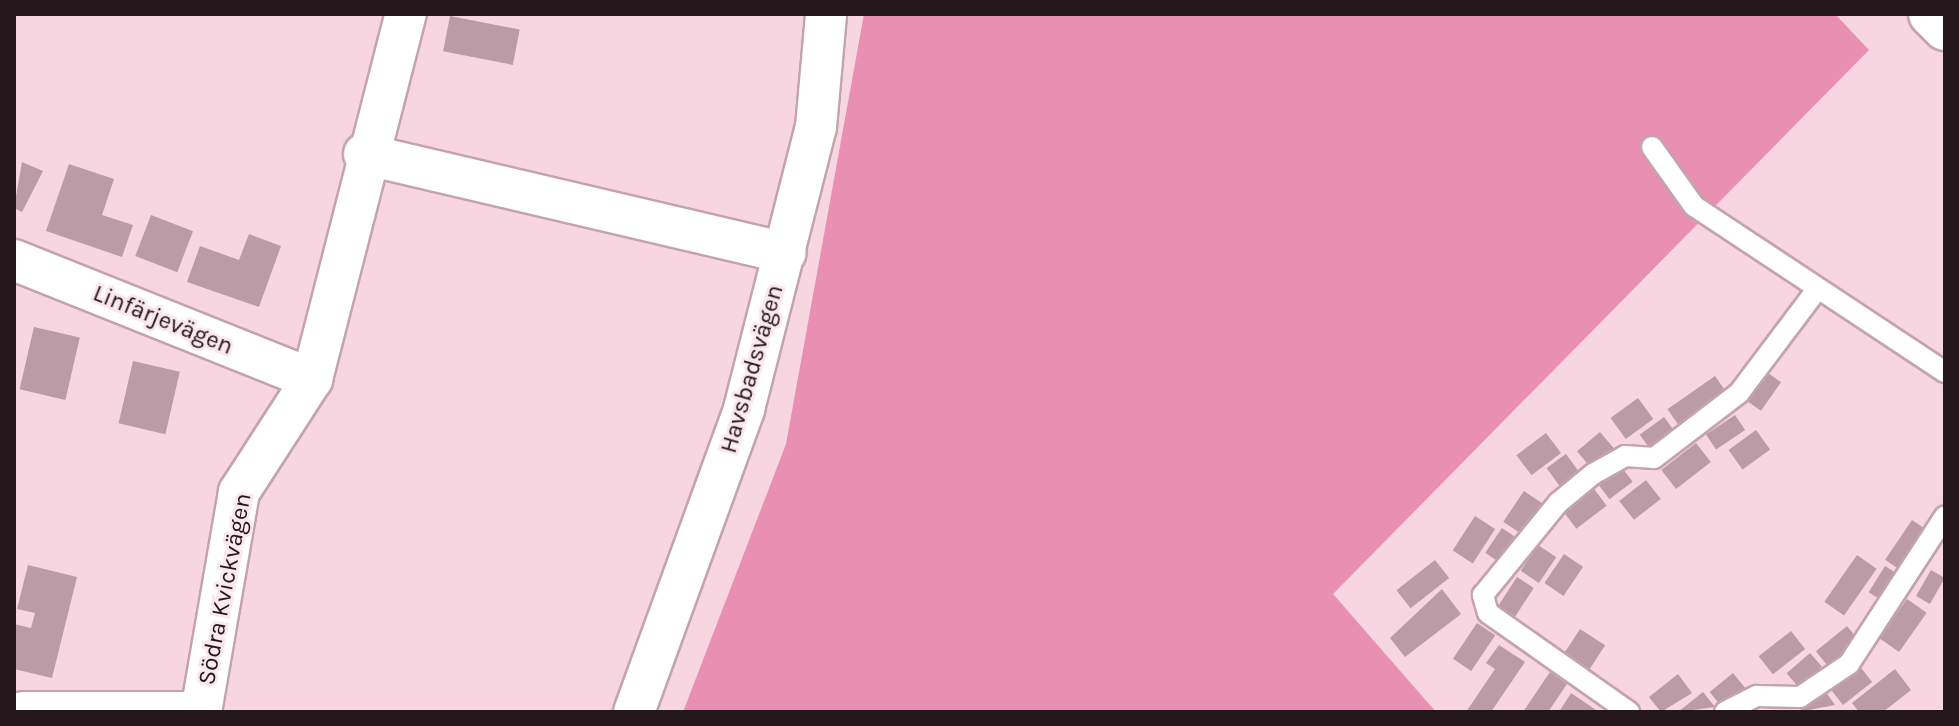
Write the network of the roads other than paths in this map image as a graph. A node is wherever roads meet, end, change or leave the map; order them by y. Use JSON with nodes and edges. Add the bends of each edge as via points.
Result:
{"nodes":[{"id":1,"x":406,"y":14,"type":"edge"},
{"id":2,"x":826,"y":14,"type":"edge"},
{"id":3,"x":1931,"y":14,"type":"edge"},
{"id":4,"x":1945,"y":28,"type":"edge"},
{"id":5,"x":1652,"y":147,"type":"dead end"},
{"id":6,"x":364,"y":154,"type":"junction"},
{"id":7,"x":786,"y":253,"type":"junction"},
{"id":8,"x":14,"y":260,"type":"edge"},
{"id":9,"x":1816,"y":291,"type":"junction"},
{"id":10,"x":1945,"y":372,"type":"edge"},
{"id":11,"x":312,"y":379,"type":"junction"},
{"id":12,"x":1945,"y":516,"type":"edge"},
{"id":13,"x":23,"y":712,"type":"edge"},
{"id":14,"x":199,"y":712,"type":"edge"},
{"id":15,"x":634,"y":712,"type":"edge"},
{"id":16,"x":1629,"y":712,"type":"edge"},
{"id":17,"x":1725,"y":712,"type":"edge"}],
"edges":[{"from":1,"to":6,"type":"street","name":"Södra Kvickvägen"},
{"from":2,"to":7,"type":"street","name":"Havsbadsvägen","via":[[816,127]]},
{"from":3,"to":4,"type":"street"},
{"from":5,"to":9,"type":"lane","via":[[1694,206]]},
{"from":6,"to":7,"type":"street"},
{"from":6,"to":11,"type":"street","name":"Södra Kvickvägen"},
{"from":7,"to":15,"type":"street","name":"Havsbadsvägen","via":[[744,409]]},
{"from":8,"to":11,"type":"street","name":"Linfärjevägen"},
{"from":9,"to":10,"type":"lane"},
{"from":9,"to":16,"type":"lane","via":[[1739,393],[1654,458],[1625,456],[1593,474],[1558,503],[1483,595],[1488,613]]},
{"from":11,"to":14,"type":"street","name":"Södra Kvickvägen","via":[[239,492]]},
{"from":12,"to":17,"type":"lane","via":[[1849,664],[1800,697],[1757,696]]},
{"from":13,"to":14,"type":"street"}]}
